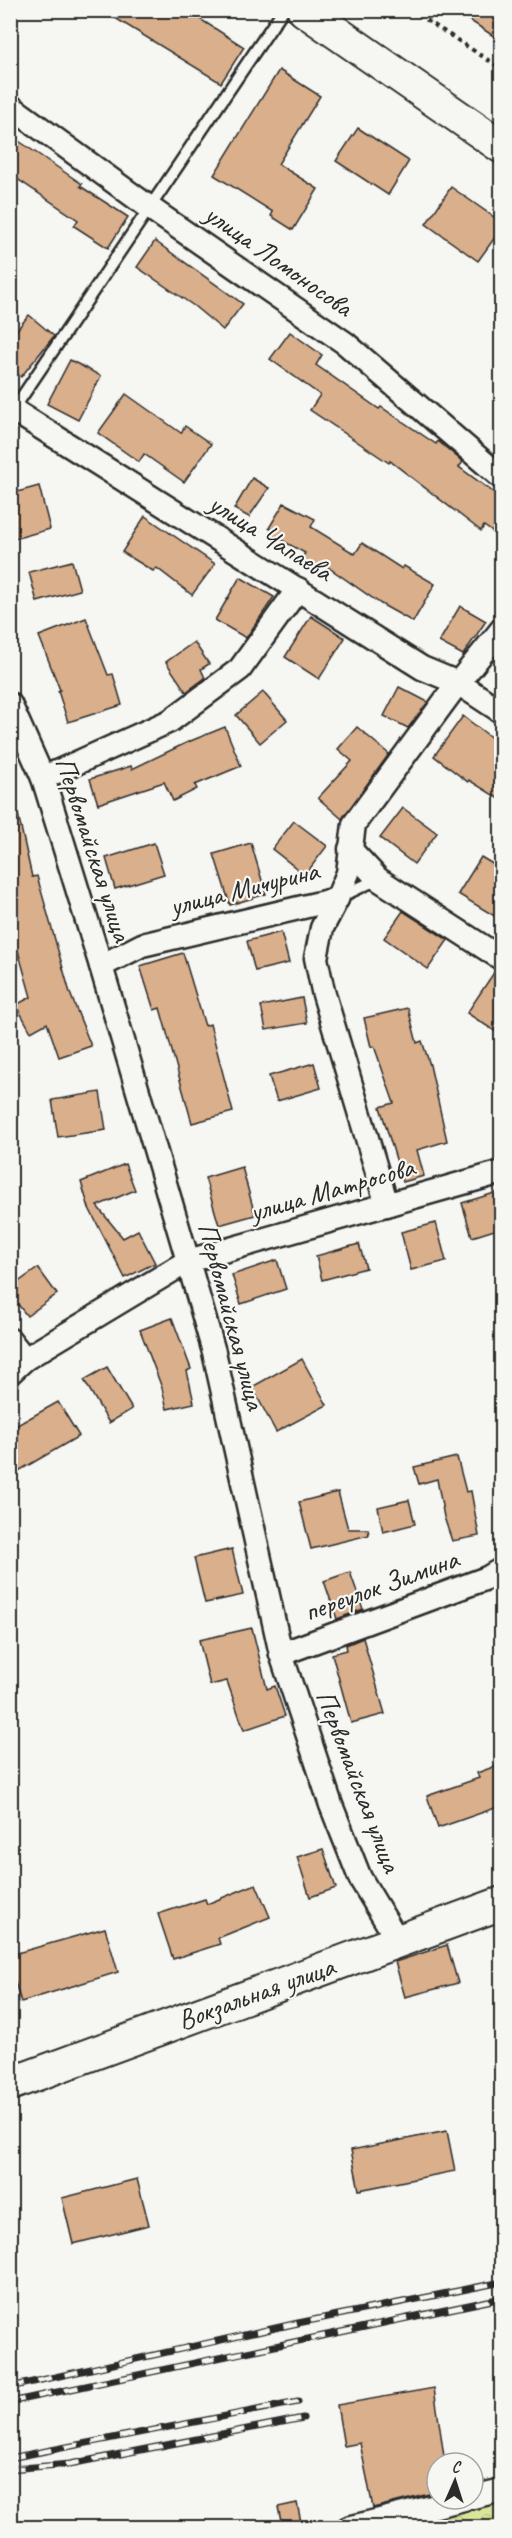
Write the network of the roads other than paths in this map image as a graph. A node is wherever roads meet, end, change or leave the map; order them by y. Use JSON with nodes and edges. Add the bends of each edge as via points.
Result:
{"nodes":[{"id":1,"x":284,"y":10,"type":"edge"},
{"id":2,"x":304,"y":10,"type":"edge"},
{"id":3,"x":10,"y":106,"type":"edge"},
{"id":4,"x":501,"y":147,"type":"edge"},
{"id":5,"x":150,"y":208,"type":"junction"},
{"id":6,"x":12,"y":411,"type":"edge"},
{"id":7,"x":501,"y":478,"type":"edge"},
{"id":8,"x":298,"y":589,"type":"junction"},
{"id":9,"x":501,"y":629,"type":"edge"},
{"id":10,"x":458,"y":683,"type":"junction"},
{"id":11,"x":10,"y":704,"type":"edge"},
{"id":12,"x":501,"y":712,"type":"edge"},
{"id":13,"x":43,"y":778,"type":"junction"},
{"id":14,"x":350,"y":849,"type":"junction"},
{"id":15,"x":378,"y":879,"type":"junction"},
{"id":16,"x":337,"y":899,"type":"junction"},
{"id":17,"x":501,"y":959,"type":"edge"},
{"id":18,"x":102,"y":966,"type":"junction"},
{"id":19,"x":501,"y":1172,"type":"edge"},
{"id":20,"x":387,"y":1205,"type":"junction"},
{"id":21,"x":188,"y":1261,"type":"junction"},
{"id":22,"x":10,"y":1340,"type":"edge"},
{"id":23,"x":18,"y":1366,"type":"edge"},
{"id":24,"x":501,"y":1569,"type":"edge"},
{"id":25,"x":281,"y":1654,"type":"junction"},
{"id":26,"x":501,"y":1903,"type":"edge"},
{"id":27,"x":398,"y":1941,"type":"junction"},
{"id":28,"x":10,"y":2084,"type":"edge"},
{"id":29,"x":501,"y":2490,"type":"edge"},
{"id":30,"x":485,"y":2494,"type":"edge"},
{"id":31,"x":425,"y":2509,"type":"edge"},
{"id":32,"x":348,"y":2528,"type":"edge"}],
"edges":[{"from":1,"to":5,"type":"lane"},
{"from":2,"to":4,"type":"street"},
{"from":3,"to":5,"type":"street","name":"улица Ломоносова"},
{"from":5,"to":6,"type":"lane"},
{"from":5,"to":7,"type":"street","name":"улица Ломоносова","via":[[345,343]]},
{"from":6,"to":8,"type":"street","name":"улица Чапаева"},
{"from":8,"to":10,"type":"street","name":"улица Чапаева","via":[[422,668]]},
{"from":8,"to":13,"type":"street","via":[[240,669],[170,721]]},
{"from":9,"to":10,"type":"street","name":"улица Мичурина"},
{"from":10,"to":12,"type":"street","name":"улица Чапаева"},
{"from":10,"to":14,"type":"street","name":"улица Мичурина","via":[[354,824]]},
{"from":11,"to":13,"type":"street","name":"Первомайская улица"},
{"from":13,"to":18,"type":"street","name":"Первомайская улица"},
{"from":14,"to":15,"type":"street"},
{"from":14,"to":16,"type":"street","name":"улица Мичурина","via":[[348,873]]},
{"from":15,"to":16,"type":"lane"},
{"from":15,"to":17,"type":"street"},
{"from":16,"to":18,"type":"street","name":"улица Мичурина","via":[[142,945]]},
{"from":16,"to":20,"type":"street","via":[[322,928],[316,958]]},
{"from":18,"to":21,"type":"street","name":"Первомайская улица"},
{"from":19,"to":20,"type":"street","name":"улица Матросова"},
{"from":20,"to":21,"type":"street","name":"улица Матросова"},
{"from":21,"to":23,"type":"street","name":"улица Матросова"},
{"from":21,"to":25,"type":"street","name":"Первомайская улица","via":[[214,1352]]},
{"from":22,"to":23,"type":"street","name":"улица Матросова"},
{"from":24,"to":25,"type":"street","name":"переулок Зимина","via":[[487,1578]]},
{"from":25,"to":27,"type":"street","name":"Первомайская улица","via":[[356,1868]]},
{"from":26,"to":27,"type":"street","name":"Вокзальная улица"},
{"from":27,"to":28,"type":"street","name":"Вокзальная улица"},
{"from":29,"to":30,"type":"street"},
{"from":31,"to":32,"type":"street"}]}
